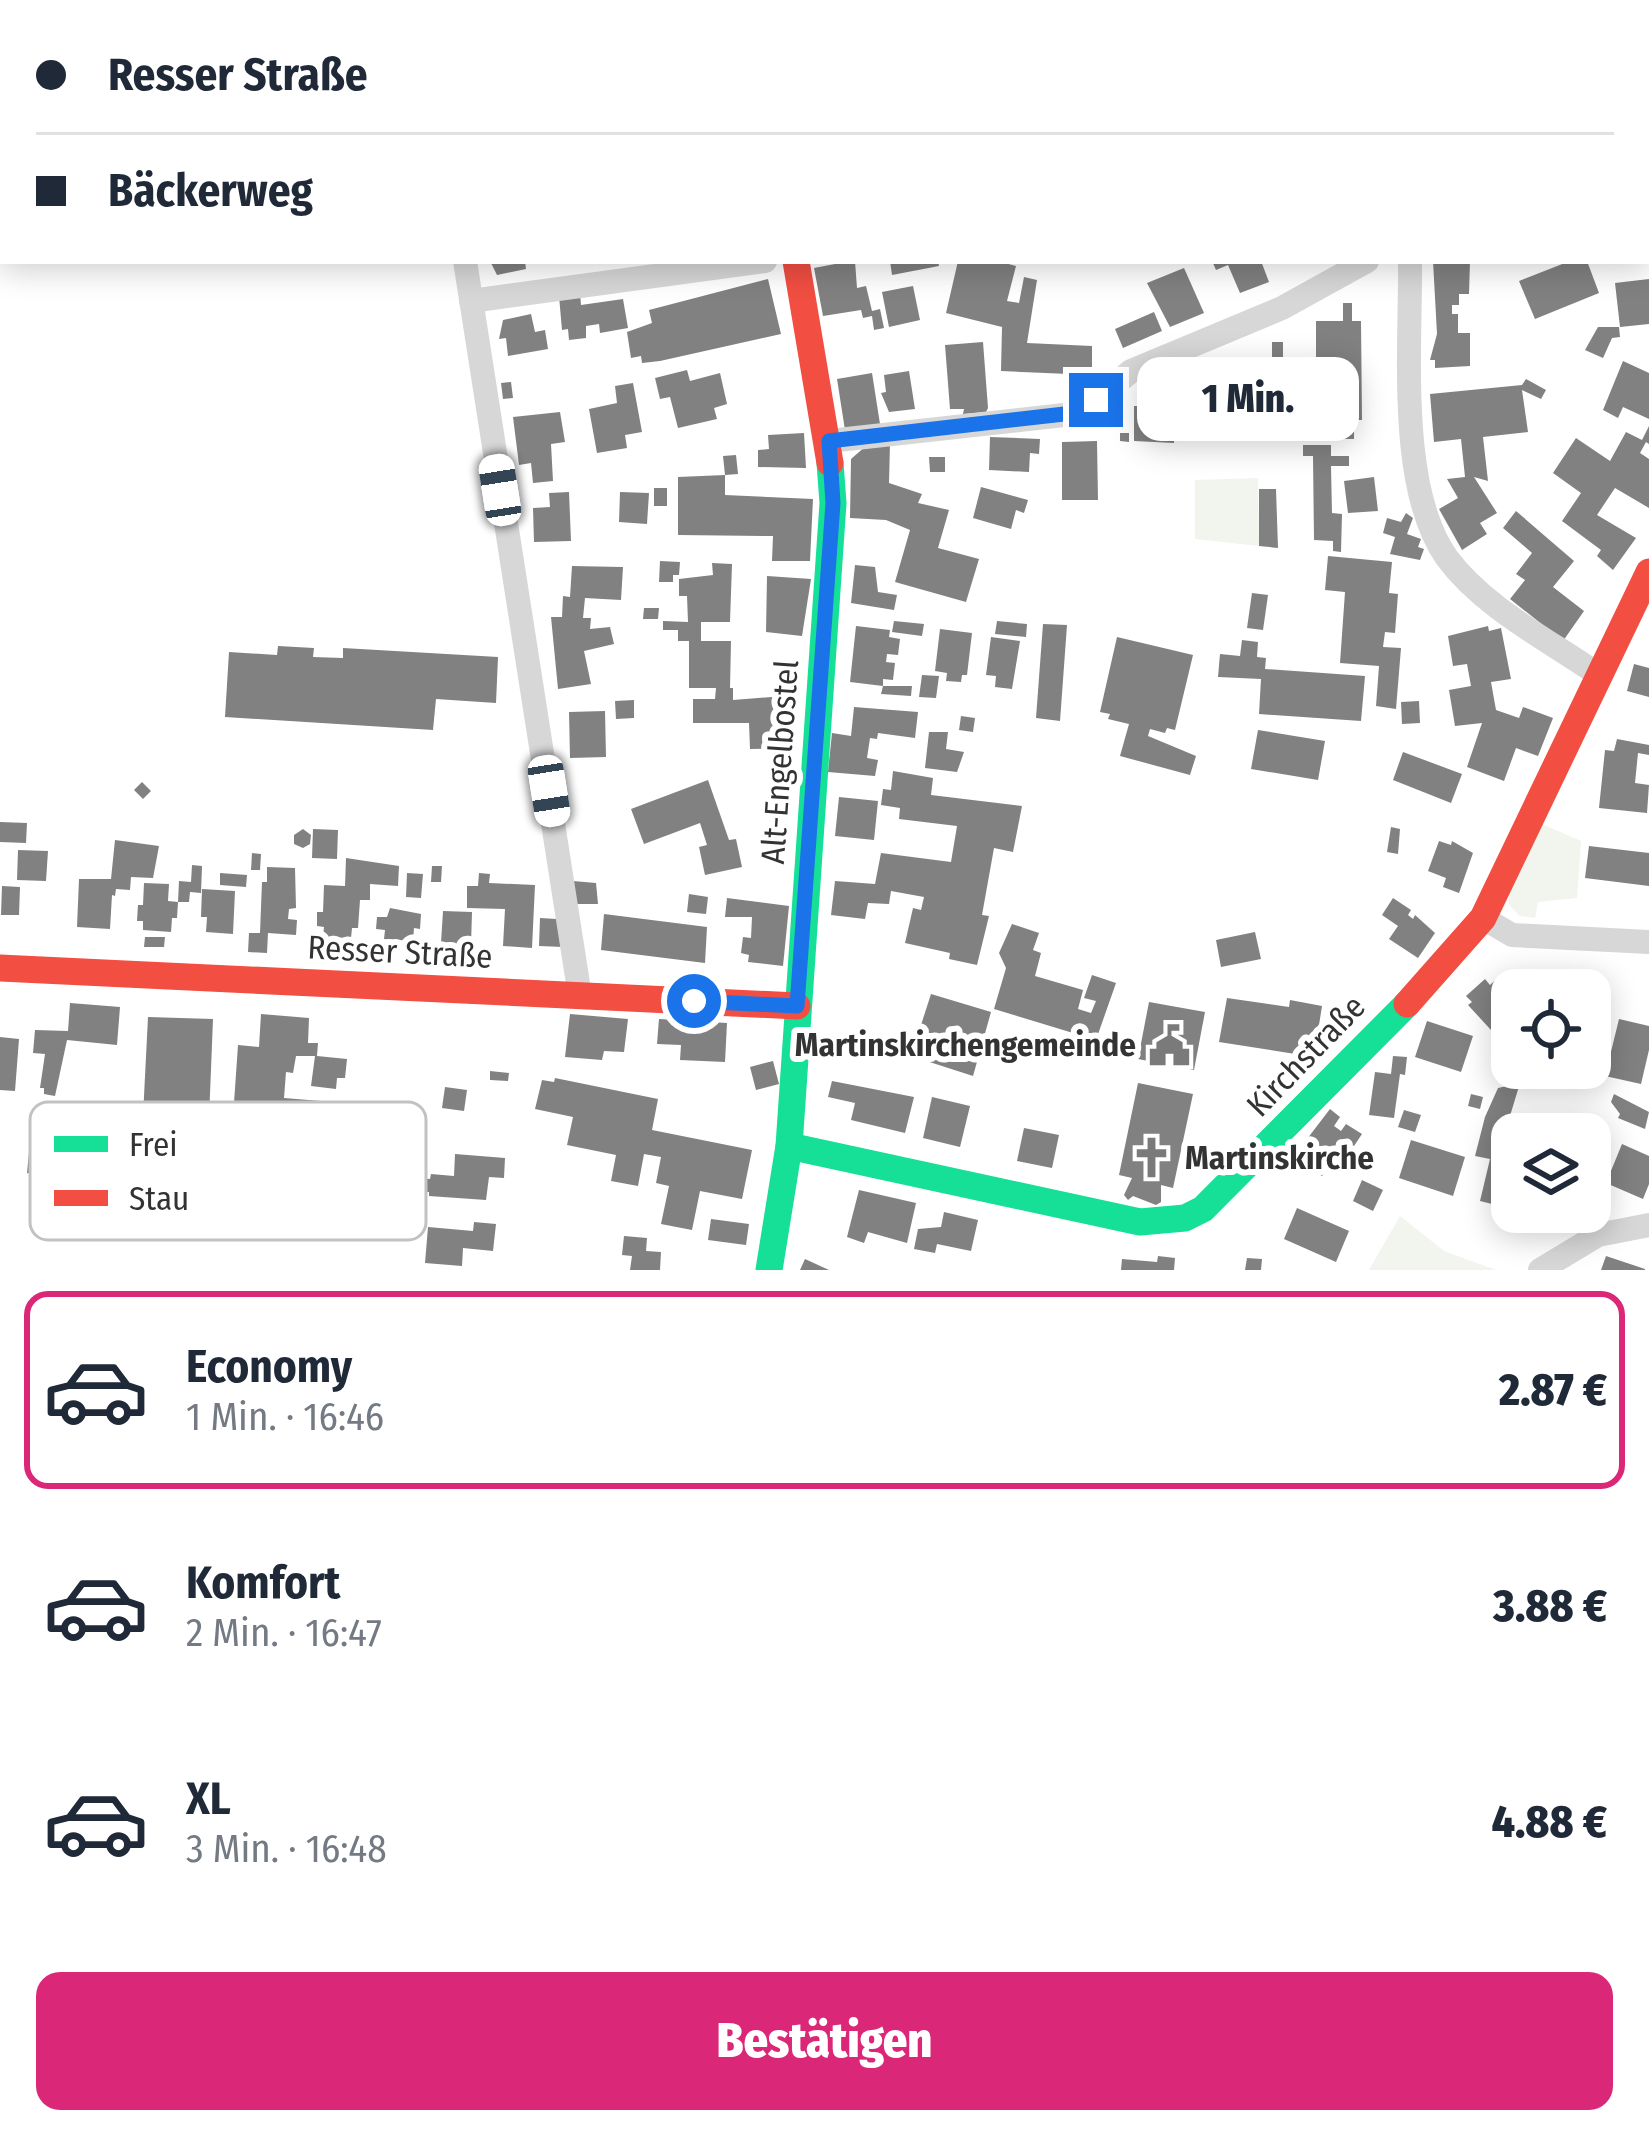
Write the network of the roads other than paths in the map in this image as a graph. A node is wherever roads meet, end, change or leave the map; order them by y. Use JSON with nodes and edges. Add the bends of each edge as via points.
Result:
{"nodes":[{"id":1,"x":465,"y":264,"type":"edge"},
{"id":2,"x":743,"y":264,"type":"edge"},
{"id":3,"x":797,"y":264,"type":"edge"},
{"id":4,"x":1362,"y":264,"type":"edge"},
{"id":5,"x":1410,"y":264,"type":"edge"},
{"id":6,"x":471,"y":301,"type":"junction"},
{"id":7,"x":829,"y":441,"type":"junction"},
{"id":8,"x":1649,"y":572,"type":"edge"},
{"id":9,"x":1600,"y":676,"type":"junction"},
{"id":10,"x":1483,"y":918,"type":"junction"},
{"id":11,"x":1649,"y":942,"type":"edge"},
{"id":12,"x":0,"y":968,"type":"edge"},
{"id":13,"x":580,"y":996,"type":"junction"},
{"id":14,"x":797,"y":1006,"type":"junction"},
{"id":15,"x":789,"y":1146,"type":"junction"},
{"id":16,"x":1649,"y":1225,"type":"edge"},
{"id":17,"x":770,"y":1270,"type":"edge"},
{"id":18,"x":1540,"y":1270,"type":"edge"}],
"edges":[{"from":1,"to":6,"type":"street"},
{"from":2,"to":6,"type":"street"},
{"from":3,"to":7,"type":"street","name":"Alt-Engelbostel"},
{"from":4,"to":7,"type":"street","via":[[1282,308],[1131,371],[1073,413]]},
{"from":5,"to":9,"type":"street","via":[[1413,455],[1430,530],[1476,588]]},
{"from":6,"to":13,"type":"street"},
{"from":7,"to":14,"type":"street","name":"Alt-Engelbostel","via":[[833,503]]},
{"from":8,"to":9,"type":"street","name":"Kirchstraße"},
{"from":9,"to":10,"type":"street","name":"Kirchstraße"},
{"from":10,"to":11,"type":"street","via":[[1512,934]]},
{"from":10,"to":15,"type":"street","name":"Kirchstraße","via":[[1220,1197],[1185,1218],[1140,1222]]},
{"from":12,"to":13,"type":"street","name":"Resser Straße"},
{"from":13,"to":14,"type":"street","name":"Resser Straße"},
{"from":14,"to":15,"type":"street","name":"Alt-Engelbostel"},
{"from":15,"to":17,"type":"street","name":"Alt-Engelbostel"},
{"from":16,"to":18,"type":"street","via":[[1598,1235]]}]}
